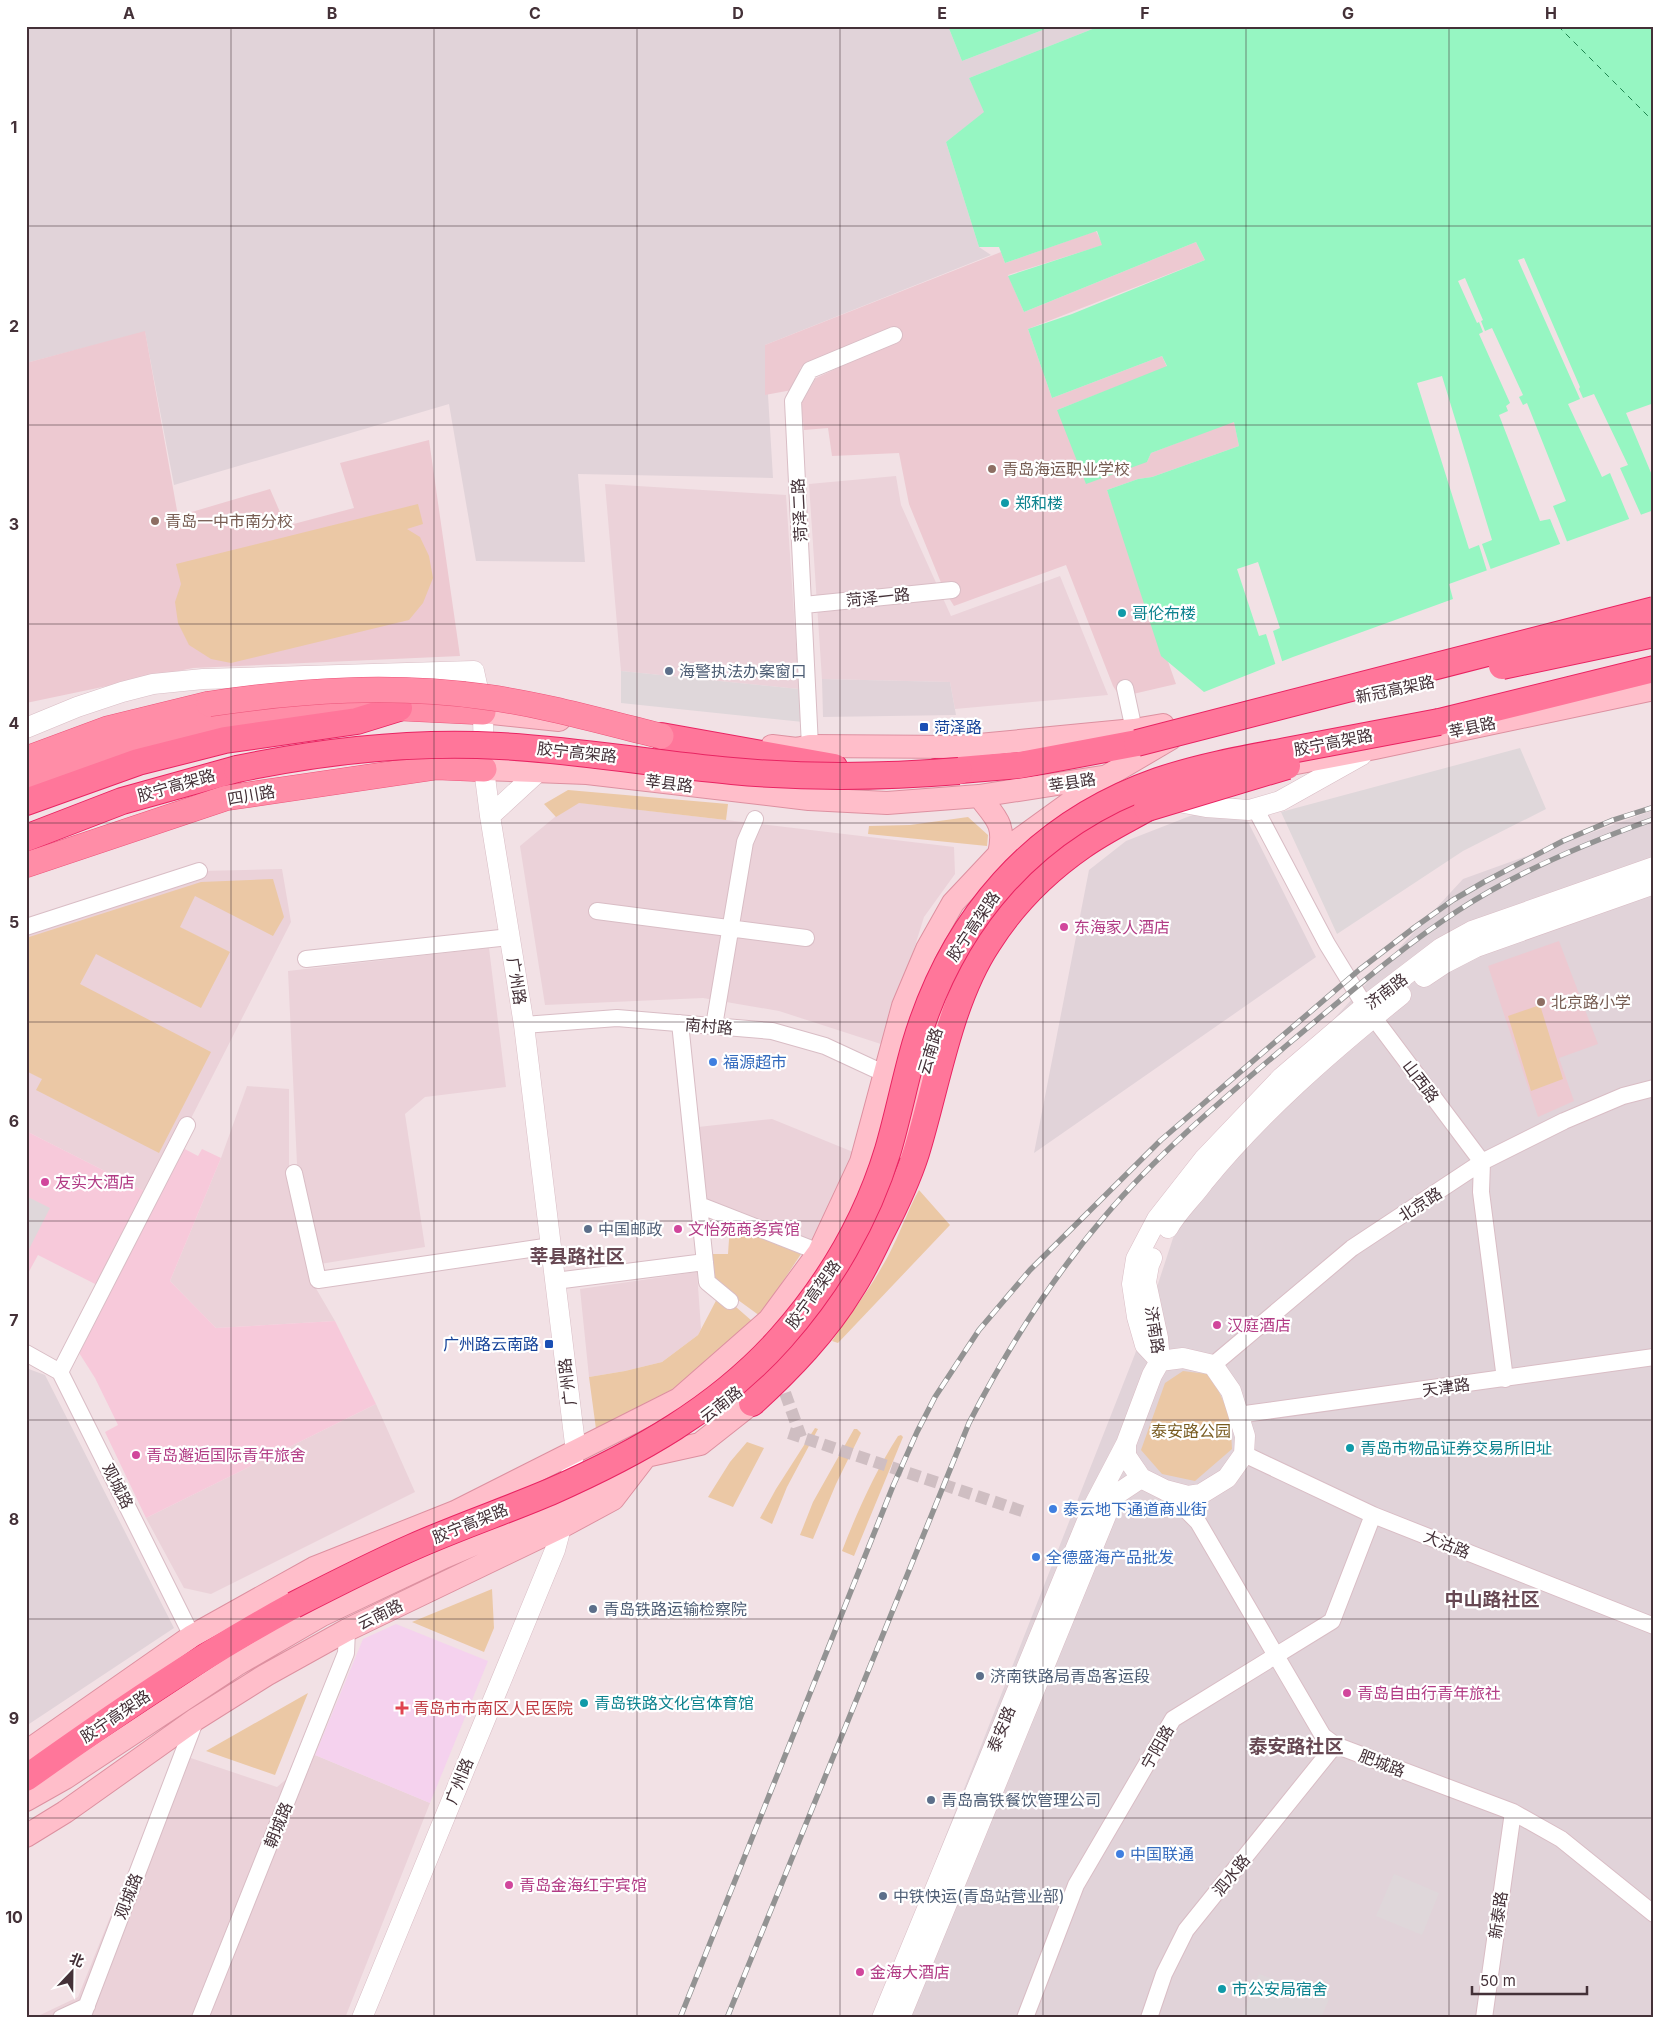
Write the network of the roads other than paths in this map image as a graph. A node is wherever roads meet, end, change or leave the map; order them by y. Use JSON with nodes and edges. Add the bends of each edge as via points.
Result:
{"nodes":[{"id":1,"x":894,"y":336,"type":"dead end"},
{"id":2,"x":952,"y":590,"type":"dead end"},
{"id":3,"x":1654,"y":601,"type":"edge"},
{"id":4,"x":804,"y":605,"type":"junction"},
{"id":5,"x":1654,"y":610,"type":"edge"},
{"id":6,"x":1654,"y":634,"type":"edge"},
{"id":7,"x":1654,"y":669,"type":"edge"},
{"id":8,"x":1654,"y":687,"type":"edge"},
{"id":9,"x":1125,"y":688,"type":"dead end"},
{"id":10,"x":399,"y":708,"type":"junction"},
{"id":11,"x":483,"y":712,"type":"junction"},
{"id":12,"x":1207,"y":718,"type":"junction"},
{"id":13,"x":1439,"y":722,"type":"junction"},
{"id":14,"x":26,"y":728,"type":"edge"},
{"id":15,"x":661,"y":736,"type":"joint"},
{"id":16,"x":1136,"y":737,"type":"junction"},
{"id":17,"x":810,"y":746,"type":"junction"},
{"id":18,"x":1375,"y":748,"type":"junction"},
{"id":19,"x":26,"y":759,"type":"edge"},
{"id":20,"x":484,"y":769,"type":"junction"},
{"id":21,"x":539,"y":771,"type":"junction"},
{"id":22,"x":958,"y":772,"type":"junction"},
{"id":23,"x":1107,"y":776,"type":"junction"},
{"id":24,"x":1200,"y":776,"type":"junction"},
{"id":25,"x":26,"y":783,"type":"edge"},
{"id":26,"x":979,"y":796,"type":"junction"},
{"id":27,"x":26,"y":802,"type":"edge"},
{"id":28,"x":1138,"y":803,"type":"junction"},
{"id":29,"x":1255,"y":808,"type":"junction"},
{"id":30,"x":490,"y":816,"type":"junction"},
{"id":31,"x":755,"y":818,"type":"dead end"},
{"id":32,"x":26,"y":838,"type":"edge"},
{"id":33,"x":999,"y":854,"type":"junction"},
{"id":34,"x":26,"y":865,"type":"edge"},
{"id":35,"x":1654,"y":867,"type":"edge"},
{"id":36,"x":199,"y":871,"type":"dead end"},
{"id":37,"x":1654,"y":884,"type":"edge"},
{"id":38,"x":596,"y":911,"type":"dead end"},
{"id":39,"x":26,"y":927,"type":"edge"},
{"id":40,"x":730,"y":928,"type":"junction"},
{"id":41,"x":510,"y":936,"type":"junction"},
{"id":42,"x":806,"y":938,"type":"dead end"},
{"id":43,"x":306,"y":959,"type":"dead end"},
{"id":44,"x":1369,"y":1012,"type":"junction"},
{"id":45,"x":680,"y":1023,"type":"junction"},
{"id":46,"x":524,"y":1025,"type":"junction"},
{"id":47,"x":714,"y":1026,"type":"junction"},
{"id":48,"x":886,"y":1074,"type":"junction"},
{"id":49,"x":1654,"y":1088,"type":"edge"},
{"id":50,"x":918,"y":1089,"type":"junction"},
{"id":51,"x":187,"y":1125,"type":"dead end"},
{"id":52,"x":1482,"y":1162,"type":"junction"},
{"id":53,"x":294,"y":1172,"type":"dead end"},
{"id":54,"x":699,"y":1205,"type":"junction"},
{"id":55,"x":551,"y":1246,"type":"junction"},
{"id":56,"x":819,"y":1252,"type":"junction"},
{"id":57,"x":705,"y":1262,"type":"junction"},
{"id":58,"x":555,"y":1281,"type":"junction"},
{"id":59,"x":730,"y":1301,"type":"dead end"},
{"id":60,"x":26,"y":1353,"type":"edge"},
{"id":61,"x":1654,"y":1357,"type":"edge"},
{"id":62,"x":1160,"y":1361,"type":"junction"},
{"id":63,"x":1213,"y":1365,"type":"junction"},
{"id":64,"x":60,"y":1372,"type":"junction"},
{"id":65,"x":1505,"y":1379,"type":"junction"},
{"id":66,"x":752,"y":1403,"type":"joint"},
{"id":67,"x":1238,"y":1415,"type":"junction"},
{"id":68,"x":1126,"y":1444,"type":"junction"},
{"id":69,"x":572,"y":1454,"type":"junction"},
{"id":70,"x":1244,"y":1454,"type":"junction"},
{"id":71,"x":646,"y":1456,"type":"junction"},
{"id":72,"x":1141,"y":1478,"type":"junction"},
{"id":73,"x":1202,"y":1494,"type":"junction"},
{"id":74,"x":1373,"y":1515,"type":"junction"},
{"id":75,"x":565,"y":1516,"type":"junction"},
{"id":76,"x":1198,"y":1522,"type":"junction"},
{"id":77,"x":1654,"y":1626,"type":"edge"},
{"id":78,"x":347,"y":1630,"type":"junction"},
{"id":79,"x":192,"y":1636,"type":"junction"},
{"id":80,"x":1276,"y":1656,"type":"junction"},
{"id":81,"x":196,"y":1718,"type":"junction"},
{"id":82,"x":1335,"y":1745,"type":"junction"},
{"id":83,"x":26,"y":1752,"type":"edge"},
{"id":84,"x":26,"y":1778,"type":"edge"},
{"id":85,"x":26,"y":1800,"type":"edge"},
{"id":86,"x":1513,"y":1812,"type":"junction"},
{"id":87,"x":26,"y":1836,"type":"edge"},
{"id":88,"x":1654,"y":1914,"type":"edge"},
{"id":89,"x":84,"y":2012,"type":"edge"},
{"id":90,"x":61,"y":2018,"type":"edge"},
{"id":91,"x":200,"y":2018,"type":"edge"},
{"id":92,"x":362,"y":2018,"type":"edge"},
{"id":93,"x":882,"y":2018,"type":"edge"},
{"id":94,"x":900,"y":2018,"type":"edge"},
{"id":95,"x":1025,"y":2018,"type":"edge"},
{"id":96,"x":1149,"y":2018,"type":"edge"},
{"id":97,"x":1484,"y":2018,"type":"edge"}],
"edges":[{"from":1,"to":4,"type":"street","name":"菏泽二路","via":[[810,370],[793,401]]},
{"from":2,"to":4,"type":"street","name":"菏泽一路"},
{"from":3,"to":12,"type":"main road","via":[[1484,640]]},
{"from":4,"to":17,"type":"street","name":"菏泽二路"},
{"from":5,"to":16,"type":"highway","bridge":true},
{"from":6,"to":16,"type":"highway","name":"新冠高架路","bridge":true},
{"from":7,"to":13,"type":"highway"},
{"from":8,"to":13,"type":"highway"},
{"from":8,"to":18,"type":"main road","name":"莘县路"},
{"from":9,"to":16,"type":"street"},
{"from":10,"to":11,"type":"main road"},
{"from":10,"to":25,"type":"main road","via":[[298,710],[203,723],[70,764]]},
{"from":10,"to":27,"type":"highway","via":[[357,721],[225,740],[138,762]]},
{"from":11,"to":14,"type":"street","name":"广州路","via":[[474,671],[203,679],[153,684],[86,704]]},
{"from":11,"to":17,"type":"main road","via":[[796,749]]},
{"from":11,"to":20,"type":"street","name":"广州路"},
{"from":12,"to":16,"type":"main road"},
{"from":12,"to":23,"type":"main road","name":"云南路"},
{"from":13,"to":66,"type":"highway","bridge":true,"via":[[1148,808],[1083,845],[1029,892],[987,943],[958,1003],[902,1194],[851,1289],[785,1373]]},
{"from":13,"to":84,"type":"highway","name":"胶宁高架路","bridge":true,"via":[[1233,761],[1161,780],[1134,790],[1063,829],[1010,876],[986,903],[954,950],[925,1015],[888,1150],[847,1247],[815,1296],[767,1354],[729,1389],[639,1449],[548,1492],[413,1546],[294,1605],[185,1668]]},
{"from":15,"to":19,"type":"main road","bridge":true,"via":[[520,702],[442,692],[354,689],[300,692],[209,704],[108,729]]},
{"from":15,"to":22,"type":"highway","bridge":true,"via":[[853,770]]},
{"from":16,"to":17,"type":"main road","via":[[958,747]]},
{"from":16,"to":22,"type":"highway","name":"胶宁高架路","via":[[1020,765]]},
{"from":18,"to":24,"type":"main road","name":"莘县路","via":[[1236,774]]},
{"from":18,"to":29,"type":"street","via":[[1280,801]]},
{"from":20,"to":21,"type":"main road","name":"莘县路"},
{"from":20,"to":30,"type":"street","name":"广州路"},
{"from":20,"to":34,"type":"main road","name":"四川路","via":[[437,767],[226,798]]},
{"from":21,"to":26,"type":"main road","name":"莘县路","via":[[587,773],[809,799],[887,803]]},
{"from":21,"to":30,"type":"street"},
{"from":22,"to":32,"type":"highway","name":"胶宁高架路","bridge":true,"via":[[903,775],[755,773],[555,749],[472,745],[342,751],[206,776],[122,800]]},
{"from":23,"to":24,"type":"main road","name":"莘县路"},
{"from":23,"to":26,"type":"main road","name":"莘县路"},
{"from":23,"to":33,"type":"main road","name":"云南路"},
{"from":24,"to":28,"type":"main road","name":"云南路"},
{"from":26,"to":33,"type":"main road","via":[[999,821],[1002,840]]},
{"from":28,"to":29,"type":"street","via":[[1173,801],[1206,807]]},
{"from":28,"to":50,"type":"main road","name":"云南路","via":[[1093,825],[1047,856],[1002,901],[974,944],[950,991]]},
{"from":29,"to":44,"type":"street","name":"山西路","via":[[1327,944]]},
{"from":30,"to":41,"type":"street","name":"广州路"},
{"from":31,"to":40,"type":"street","via":[[745,842]]},
{"from":33,"to":48,"type":"main road","name":"云南路","via":[[953,903],[927,949],[903,1006]]},
{"from":35,"to":44,"type":"street","name":"济南路","via":[[1472,931],[1441,948]]},
{"from":36,"to":39,"type":"street"},
{"from":37,"to":44,"type":"street","name":"济南路","via":[[1476,947]]},
{"from":38,"to":40,"type":"street"},
{"from":40,"to":42,"type":"street"},
{"from":40,"to":47,"type":"street"},
{"from":41,"to":43,"type":"street"},
{"from":41,"to":46,"type":"street","name":"广州路"},
{"from":44,"to":52,"type":"street","name":"山西路"},
{"from":44,"to":62,"type":"street","name":"济南路","via":[[1255,1125],[1169,1225],[1149,1265],[1146,1282]]},
{"from":45,"to":46,"type":"street","name":"南村路","via":[[617,1018]]},
{"from":45,"to":47,"type":"street","name":"南村路"},
{"from":45,"to":54,"type":"street"},
{"from":46,"to":55,"type":"street","name":"广州路"},
{"from":47,"to":48,"type":"street","name":"南村路","via":[[772,1031],[825,1046]]},
{"from":48,"to":50,"type":"street","name":"南村路"},
{"from":48,"to":56,"type":"main road","name":"云南路","via":[[861,1162]]},
{"from":49,"to":52,"type":"street","name":"北京路","via":[[1623,1096],[1564,1121]]},
{"from":50,"to":71,"type":"main road","name":"云南路","via":[[886,1192],[825,1299],[791,1339],[729,1401]]},
{"from":51,"to":64,"type":"street"},
{"from":52,"to":63,"type":"street","name":"北京路","via":[[1352,1248]]},
{"from":52,"to":65,"type":"street","via":[[1481,1192]]},
{"from":53,"to":55,"type":"street","via":[[318,1280]]},
{"from":54,"to":56,"type":"street"},
{"from":54,"to":57,"type":"street"},
{"from":55,"to":58,"type":"street","name":"广州路"},
{"from":56,"to":69,"type":"main road","name":"云南路","via":[[769,1320],[679,1399]]},
{"from":57,"to":58,"type":"street"},
{"from":57,"to":59,"type":"street","via":[[707,1282]]},
{"from":58,"to":69,"type":"street","name":"广州路","via":[[574,1444]]},
{"from":60,"to":64,"type":"street"},
{"from":61,"to":65,"type":"street","name":"天津路"},
{"from":62,"to":63,"type":"street","via":[[1183,1358]]},
{"from":62,"to":68,"type":"street"},
{"from":63,"to":67,"type":"street","via":[[1231,1391]]},
{"from":64,"to":79,"type":"street","name":"观城路"},
{"from":65,"to":67,"type":"street","name":"天津路"},
{"from":66,"to":71,"type":"main road","via":[[700,1444]]},
{"from":67,"to":70,"type":"street","via":[[1245,1436]]},
{"from":68,"to":72,"type":"street","via":[[1126,1456]]},
{"from":68,"to":93,"type":"street","name":"泰安路","via":[[1092,1509]]},
{"from":69,"to":75,"type":"street","name":"广州路"},
{"from":69,"to":79,"type":"main road","name":"云南路","via":[[455,1512],[314,1568]]},
{"from":70,"to":73,"type":"street","via":[[1227,1478]]},
{"from":70,"to":74,"type":"street","name":"大沽路"},
{"from":71,"to":75,"type":"main road","name":"云南路"},
{"from":72,"to":73,"type":"street","via":[[1165,1490],[1188,1496]]},
{"from":72,"to":76,"type":"street","name":"肥城路","via":[[1172,1496]]},
{"from":72,"to":94,"type":"street","name":"泰安路","via":[[1114,1496]]},
{"from":73,"to":76,"type":"street"},
{"from":74,"to":77,"type":"street","name":"大沽路"},
{"from":74,"to":80,"type":"street","name":"宁阳路","via":[[1332,1622]]},
{"from":75,"to":78,"type":"main road","name":"云南路"},
{"from":75,"to":85,"type":"main road","via":[[444,1556],[322,1615],[236,1665],[65,1778]]},
{"from":75,"to":92,"type":"street","name":"广州路","via":[[555,1550]]},
{"from":76,"to":80,"type":"street","name":"肥城路"},
{"from":78,"to":81,"type":"main road","name":"云南路"},
{"from":78,"to":91,"type":"street","name":"朝城路","via":[[346,1653]]},
{"from":79,"to":83,"type":"main road","name":"云南路"},
{"from":80,"to":82,"type":"street","name":"肥城路","via":[[1322,1736]]},
{"from":80,"to":95,"type":"street","name":"宁阳路","via":[[1173,1719],[1076,1885]]},
{"from":81,"to":87,"type":"main road","name":"云南路","via":[[65,1812]]},
{"from":81,"to":89,"type":"street","name":"观城路"},
{"from":82,"to":86,"type":"street","name":"肥城路"},
{"from":82,"to":96,"type":"street","name":"泗水路","via":[[1186,1930],[1164,1974]]},
{"from":86,"to":88,"type":"street","name":"肥城路","via":[[1560,1838]]},
{"from":86,"to":97,"type":"street","name":"新泰路"},
{"from":89,"to":90,"type":"street"}]}
